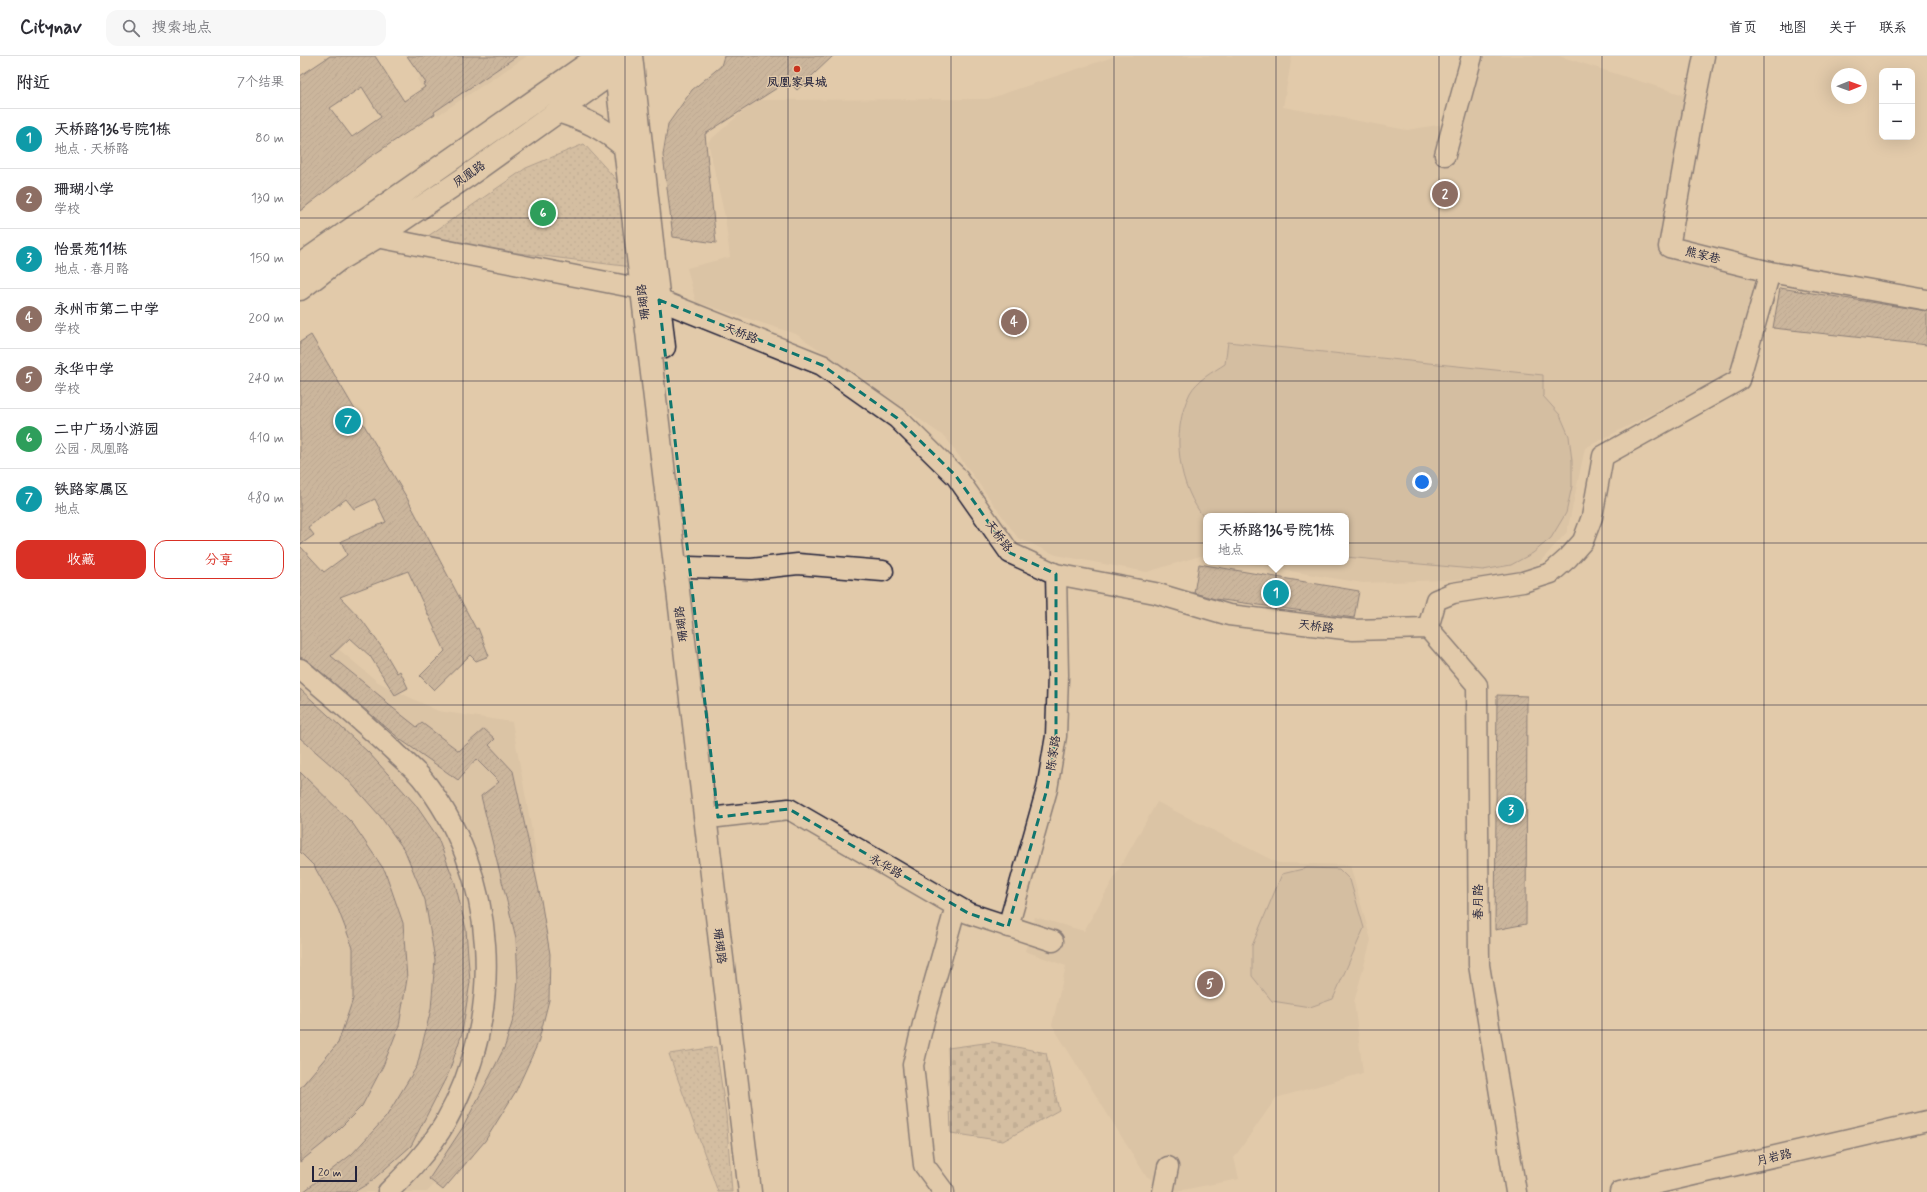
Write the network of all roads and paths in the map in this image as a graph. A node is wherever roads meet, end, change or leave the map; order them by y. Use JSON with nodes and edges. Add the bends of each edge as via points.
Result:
{"nodes":[{"id":1,"x":599,"y":56,"type":"edge"},
{"id":2,"x":1472,"y":56,"type":"edge"},
{"id":3,"x":1704,"y":56,"type":"edge"},
{"id":4,"x":626,"y":60,"type":"edge"},
{"id":5,"x":558,"y":112,"type":"junction"},
{"id":6,"x":473,"y":144,"type":"junction"},
{"id":7,"x":625,"y":147,"type":"junction"},
{"id":8,"x":1445,"y":155,"type":"dead end"},
{"id":9,"x":486,"y":163,"type":"junction"},
{"id":10,"x":377,"y":237,"type":"junction"},
{"id":11,"x":334,"y":252,"type":"junction"},
{"id":12,"x":300,"y":265,"type":"edge"},
{"id":13,"x":1770,"y":272,"type":"junction"},
{"id":14,"x":300,"y":288,"type":"edge"},
{"id":15,"x":650,"y":294,"type":"junction"},
{"id":16,"x":1927,"y":300,"type":"edge"},
{"id":17,"x":689,"y":567,"type":"junction"},
{"id":18,"x":883,"y":571,"type":"dead end"},
{"id":19,"x":1056,"y":574,"type":"junction"},
{"id":20,"x":1428,"y":628,"type":"junction"},
{"id":21,"x":300,"y":670,"type":"edge"},
{"id":22,"x":718,"y":817,"type":"junction"},
{"id":23,"x":956,"y":906,"type":"junction"},
{"id":24,"x":1008,"y":926,"type":"junction"},
{"id":25,"x":1053,"y":941,"type":"dead end"},
{"id":26,"x":1927,"y":1121,"type":"edge"},
{"id":27,"x":1168,"y":1167,"type":"dead end"},
{"id":28,"x":388,"y":1192,"type":"edge"},
{"id":29,"x":750,"y":1192,"type":"edge"},
{"id":30,"x":766,"y":1192,"type":"edge"},
{"id":31,"x":944,"y":1192,"type":"edge"},
{"id":32,"x":1163,"y":1192,"type":"edge"},
{"id":33,"x":1516,"y":1192,"type":"edge"},
{"id":34,"x":1620,"y":1192,"type":"edge"}],
"edges":[{"from":1,"to":6,"type":"main road","name":"凤凰路"},
{"from":2,"to":8,"type":"street"},
{"from":3,"to":13,"type":"street","name":"熊家巷","via":[[1670,247]]},
{"from":4,"to":5,"type":"main road","name":"凤凰路"},
{"from":4,"to":7,"type":"main road","name":"珊瑚路"},
{"from":4,"to":15,"type":"main road","name":"珊瑚路"},
{"from":5,"to":7,"type":"main road","via":[[585,120],[608,132]]},
{"from":5,"to":9,"type":"main road","name":"凤凰路"},
{"from":6,"to":9,"type":"main road"},
{"from":6,"to":11,"type":"main road","name":"凤凰路"},
{"from":7,"to":15,"type":"main road","name":"珊瑚路"},
{"from":9,"to":10,"type":"main road","name":"凤凰路"},
{"from":10,"to":11,"type":"main road","name":"凤凰路"},
{"from":10,"to":15,"type":"street","name":"天桥路"},
{"from":11,"to":12,"type":"main road","name":"凤凰路"},
{"from":11,"to":14,"type":"main road","name":"凤凰路"},
{"from":13,"to":16,"type":"street","name":"熊家巷"},
{"from":13,"to":20,"type":"street","via":[[1739,380],[1603,456],[1592,517],[1583,540],[1551,573],[1523,582],[1453,593],[1436,600]]},
{"from":15,"to":17,"type":"main road","name":"珊瑚路"},
{"from":15,"to":19,"type":"street","name":"天桥路","via":[[822,365],[897,418],[956,476],[1010,553]]},
{"from":15,"to":29,"type":"main road","name":"珊瑚路"},
{"from":17,"to":18,"type":"street","via":[[751,569],[798,564]]},
{"from":17,"to":22,"type":"main road","name":"珊瑚路"},
{"from":19,"to":20,"type":"street","name":"天桥路","via":[[1155,592],[1229,615],[1353,630]]},
{"from":19,"to":24,"type":"street","name":"陈家路","via":[[1056,736],[1047,789]]},
{"from":20,"to":33,"type":"street","name":"春月路","via":[[1477,685],[1478,965]]},
{"from":21,"to":28,"type":"street","via":[[378,736],[420,776],[450,819],[471,868],[482,918],[486,968],[482,1024],[466,1078],[445,1123],[415,1165]]},
{"from":22,"to":23,"type":"street","name":"永华路","via":[[789,809]]},
{"from":22,"to":30,"type":"main road","name":"珊瑚路"},
{"from":23,"to":24,"type":"street","name":"永华路","via":[[968,913]]},
{"from":23,"to":31,"type":"street","via":[[913,1065],[924,1165]]},
{"from":24,"to":25,"type":"street","name":"永华路"},
{"from":26,"to":34,"type":"street","name":"月岩路"},
{"from":27,"to":32,"type":"street"}]}
